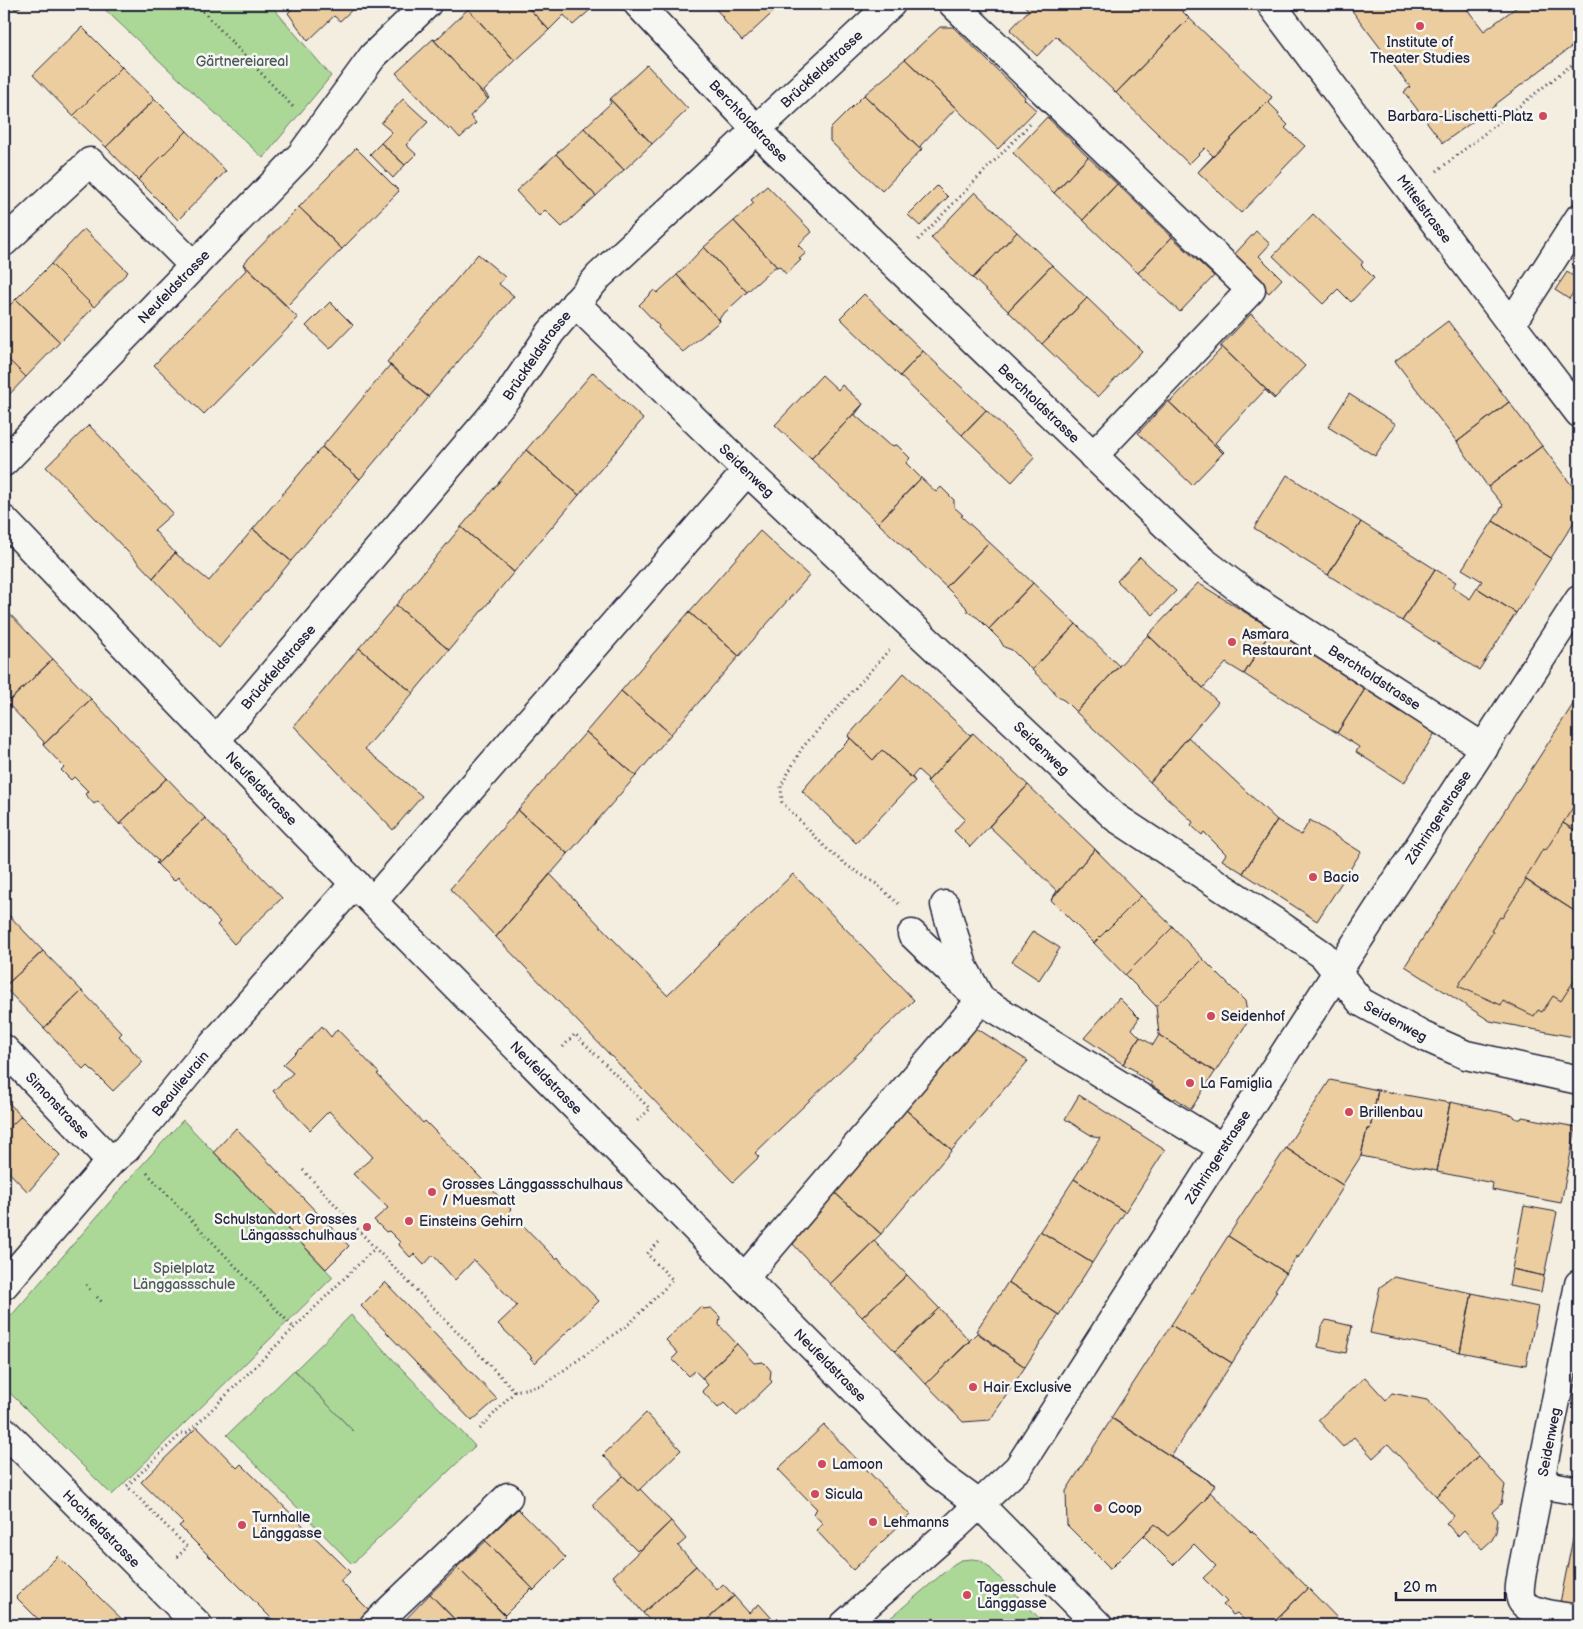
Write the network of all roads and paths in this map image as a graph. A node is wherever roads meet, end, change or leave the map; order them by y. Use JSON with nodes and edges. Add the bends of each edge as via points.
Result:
{"nodes":[{"id":1,"x":196,"y":4,"type":"edge"},
{"id":2,"x":427,"y":4,"type":"edge"},
{"id":3,"x":638,"y":4,"type":"edge"},
{"id":4,"x":891,"y":4,"type":"edge"},
{"id":5,"x":953,"y":4,"type":"edge"},
{"id":6,"x":1271,"y":4,"type":"edge"},
{"id":7,"x":1579,"y":59,"type":"edge"},
{"id":8,"x":1054,"y":101,"type":"junction"},
{"id":9,"x":299,"y":114,"type":"dead end"},
{"id":10,"x":756,"y":130,"type":"junction"},
{"id":11,"x":1433,"y":174,"type":"dead end"},
{"id":12,"x":1579,"y":218,"type":"edge"},
{"id":13,"x":4,"y":242,"type":"edge"},
{"id":14,"x":914,"y":245,"type":"dead end"},
{"id":15,"x":194,"y":266,"type":"junction"},
{"id":16,"x":575,"y":302,"type":"junction"},
{"id":17,"x":1511,"y":324,"type":"junction"},
{"id":18,"x":1579,"y":413,"type":"edge"},
{"id":19,"x":1093,"y":456,"type":"junction"},
{"id":20,"x":4,"y":462,"type":"edge"},
{"id":21,"x":747,"y":472,"type":"junction"},
{"id":22,"x":4,"y":520,"type":"edge"},
{"id":23,"x":1579,"y":600,"type":"edge"},
{"id":24,"x":911,"y":625,"type":"junction"},
{"id":25,"x":216,"y":740,"type":"junction"},
{"id":26,"x":1484,"y":748,"type":"junction"},
{"id":27,"x":364,"y":892,"type":"junction"},
{"id":28,"x":900,"y":905,"type":"dead end"},
{"id":29,"x":945,"y":905,"type":"dead end"},
{"id":30,"x":912,"y":934,"type":"dead end"},
{"id":31,"x":1338,"y":973,"type":"junction"},
{"id":32,"x":981,"y":1000,"type":"junction"},
{"id":33,"x":563,"y":1047,"type":"dead end"},
{"id":34,"x":4,"y":1049,"type":"edge"},
{"id":35,"x":1579,"y":1080,"type":"edge"},
{"id":36,"x":636,"y":1122,"type":"dead end"},
{"id":37,"x":1223,"y":1148,"type":"junction"},
{"id":38,"x":111,"y":1161,"type":"junction"},
{"id":39,"x":141,"y":1166,"type":"dead end"},
{"id":40,"x":303,"y":1170,"type":"dead end"},
{"id":41,"x":666,"y":1234,"type":"dead end"},
{"id":42,"x":375,"y":1248,"type":"junction"},
{"id":43,"x":744,"y":1278,"type":"junction"},
{"id":44,"x":1579,"y":1284,"type":"edge"},
{"id":45,"x":4,"y":1285,"type":"edge"},
{"id":46,"x":86,"y":1285,"type":"dead end"},
{"id":47,"x":90,"y":1290,"type":"dead end"},
{"id":48,"x":98,"y":1297,"type":"dead end"},
{"id":49,"x":103,"y":1303,"type":"dead end"},
{"id":50,"x":293,"y":1327,"type":"junction"},
{"id":51,"x":515,"y":1392,"type":"junction"},
{"id":52,"x":480,"y":1429,"type":"dead end"},
{"id":53,"x":4,"y":1431,"type":"edge"},
{"id":54,"x":1540,"y":1484,"type":"junction"},
{"id":55,"x":1579,"y":1491,"type":"edge"},
{"id":56,"x":508,"y":1497,"type":"dead end"},
{"id":57,"x":980,"y":1505,"type":"junction"},
{"id":58,"x":175,"y":1559,"type":"dead end"},
{"id":59,"x":1579,"y":1620,"type":"edge"},
{"id":60,"x":198,"y":1625,"type":"edge"},
{"id":61,"x":374,"y":1625,"type":"edge"},
{"id":62,"x":844,"y":1625,"type":"edge"},
{"id":63,"x":1098,"y":1625,"type":"edge"}],
"edges":[{"from":1,"to":9,"type":"path"},
{"from":2,"to":15,"type":"street","name":"Neufeldstrasse","via":[[373,56],[301,155]]},
{"from":3,"to":10,"type":"street","name":"Berchtoldstrasse"},
{"from":4,"to":10,"type":"street","name":"Brückfeldstrasse"},
{"from":5,"to":8,"type":"street"},
{"from":6,"to":17,"type":"street","name":"Mittelstrasse"},
{"from":7,"to":11,"type":"path"},
{"from":8,"to":14,"type":"path"},
{"from":8,"to":19,"type":"street","via":[[1251,290]]},
{"from":10,"to":16,"type":"street","name":"Brückfeldstrasse"},
{"from":10,"to":19,"type":"street","name":"Berchtoldstrasse"},
{"from":12,"to":17,"type":"street"},
{"from":13,"to":15,"type":"street","via":[[90,162]]},
{"from":15,"to":20,"type":"street","name":"Neufeldstrasse"},
{"from":16,"to":21,"type":"street","name":"Seidenweg"},
{"from":16,"to":25,"type":"street","name":"Brückfeldstrasse","via":[[489,419]]},
{"from":17,"to":18,"type":"street","name":"Mittelstrasse"},
{"from":19,"to":26,"type":"street","name":"Berchtoldstrasse","via":[[1210,568]]},
{"from":21,"to":24,"type":"street","name":"Seidenweg"},
{"from":21,"to":27,"type":"street","name":"Beaulieurain"},
{"from":22,"to":25,"type":"street","name":"Neufeldstrasse"},
{"from":23,"to":26,"type":"street","name":"Zähringerstrasse"},
{"from":24,"to":28,"type":"path","via":[[802,748],[781,786],[782,802],[829,851]]},
{"from":24,"to":31,"type":"street","name":"Seidenweg","via":[[1115,817],[1323,955]]},
{"from":25,"to":27,"type":"street","name":"Neufeldstrasse"},
{"from":26,"to":31,"type":"street","name":"Zähringerstrasse"},
{"from":27,"to":38,"type":"street","name":"Beaulieurain","via":[[196,1065],[126,1149]]},
{"from":27,"to":43,"type":"street","name":"Neufeldstrasse"},
{"from":29,"to":32,"type":"street","via":[[963,966]]},
{"from":30,"to":32,"type":"street"},
{"from":31,"to":35,"type":"street","name":"Seidenweg","via":[[1361,1002],[1446,1047],[1492,1062]]},
{"from":31,"to":37,"type":"street","name":"Zähringerstrasse"},
{"from":32,"to":37,"type":"street"},
{"from":32,"to":43,"type":"street"},
{"from":33,"to":36,"type":"path","via":[[575,1034],[650,1109]]},
{"from":34,"to":38,"type":"street","name":"Simonstrasse"},
{"from":37,"to":57,"type":"street","name":"Zähringerstrasse","via":[[1018,1468]]},
{"from":38,"to":45,"type":"street","name":"Beaulieurain"},
{"from":39,"to":50,"type":"path"},
{"from":40,"to":42,"type":"path"},
{"from":41,"to":51,"type":"path","via":[[647,1254],[673,1280],[630,1323],[544,1385]]},
{"from":42,"to":50,"type":"path"},
{"from":42,"to":51,"type":"path"},
{"from":43,"to":57,"type":"street","name":"Neufeldstrasse","via":[[938,1474]]},
{"from":44,"to":54,"type":"street","name":"Seidenweg"},
{"from":46,"to":47,"type":"path"},
{"from":48,"to":49,"type":"path"},
{"from":50,"to":58,"type":"path","via":[[194,1427],[181,1434],[127,1486],[187,1547]]},
{"from":51,"to":52,"type":"path"},
{"from":53,"to":60,"type":"street","name":"Hochfeldstrasse"},
{"from":54,"to":55,"type":"street"},
{"from":54,"to":59,"type":"street","name":"Seidenweg","via":[[1522,1572],[1521,1600],[1529,1608]]},
{"from":56,"to":61,"type":"street"},
{"from":57,"to":62,"type":"street","name":"Zähringerstrasse"},
{"from":57,"to":63,"type":"street","name":"Neufeldstrasse"}]}
